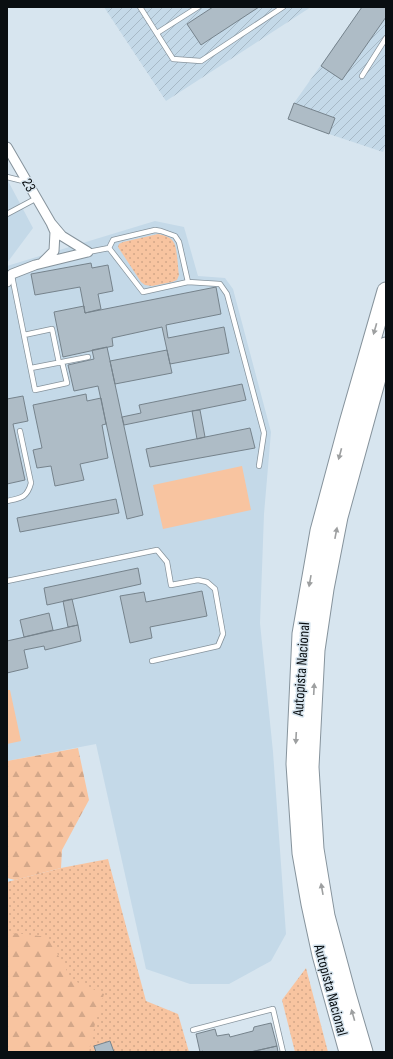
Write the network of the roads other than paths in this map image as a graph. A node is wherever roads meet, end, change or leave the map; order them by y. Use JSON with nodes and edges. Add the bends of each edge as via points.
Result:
{"nodes":[{"id":1,"x":140,"y":7,"type":"edge"},
{"id":2,"x":198,"y":7,"type":"edge"},
{"id":3,"x":283,"y":7,"type":"edge"},
{"id":4,"x":157,"y":33,"type":"junction"},
{"id":5,"x":386,"y":38,"type":"edge"},
{"id":6,"x":362,"y":76,"type":"dead end"},
{"id":7,"x":7,"y":147,"type":"edge"},
{"id":8,"x":7,"y":177,"type":"edge"},
{"id":9,"x":27,"y":182,"type":"junction"},
{"id":10,"x":37,"y":198,"type":"junction"},
{"id":11,"x":7,"y":214,"type":"edge"},
{"id":12,"x":51,"y":223,"type":"junction"},
{"id":13,"x":109,"y":248,"type":"junction"},
{"id":14,"x":88,"y":252,"type":"junction"},
{"id":15,"x":42,"y":263,"type":"junction"},
{"id":16,"x":10,"y":278,"type":"edge"},
{"id":17,"x":188,"y":282,"type":"junction"},
{"id":18,"x":386,"y":292,"type":"edge"},
{"id":19,"x":24,"y":335,"type":"junction"},
{"id":20,"x":386,"y":346,"type":"edge"},
{"id":21,"x":88,"y":357,"type":"dead end"},
{"id":22,"x":60,"y":363,"type":"junction"},
{"id":23,"x":31,"y":368,"type":"junction"},
{"id":24,"x":20,"y":431,"type":"dead end"},
{"id":25,"x":259,"y":466,"type":"dead end"},
{"id":26,"x":7,"y":501,"type":"edge"},
{"id":27,"x":7,"y":581,"type":"edge"},
{"id":28,"x":152,"y":661,"type":"dead end"},
{"id":29,"x":193,"y":1030,"type":"dead end"},
{"id":30,"x":283,"y":1052,"type":"edge"},
{"id":31,"x":348,"y":1052,"type":"edge"},
{"id":32,"x":364,"y":1052,"type":"edge"}],
"edges":[{"from":1,"to":4,"type":"lane"},
{"from":2,"to":4,"type":"lane"},
{"from":3,"to":4,"type":"lane","via":[[201,61],[174,60]]},
{"from":5,"to":6,"type":"lane"},
{"from":7,"to":9,"type":"street","name":"23"},
{"from":8,"to":9,"type":"lane"},
{"from":9,"to":10,"type":"street","name":"23"},
{"from":10,"to":11,"type":"lane"},
{"from":10,"to":12,"type":"street","name":"23"},
{"from":12,"to":14,"type":"street","name":"23","via":[[62,236]]},
{"from":12,"to":15,"type":"street","name":"23","via":[[55,232],[54,251]]},
{"from":13,"to":14,"type":"lane"},
{"from":13,"to":17,"type":"lane","via":[[144,292]]},
{"from":13,"to":17,"type":"lane","via":[[113,240],[155,230],[169,233],[179,242]]},
{"from":14,"to":15,"type":"street"},
{"from":15,"to":16,"type":"street"},
{"from":16,"to":19,"type":"lane"},
{"from":17,"to":25,"type":"lane","via":[[220,284],[227,294],[264,433]]},
{"from":18,"to":31,"type":"highway","name":"Autopista Nacional","one_way":true,"via":[[319,531],[300,642],[295,764],[301,853],[321,955]]},
{"from":19,"to":22,"type":"lane","via":[[52,329]]},
{"from":19,"to":23,"type":"lane"},
{"from":32,"to":20,"type":"highway","name":"Autopista Nacional","one_way":true,"via":[[326,916],[315,849],[310,767],[316,650],[325,589],[339,517]]},
{"from":21,"to":22,"type":"lane"},
{"from":22,"to":23,"type":"lane"},
{"from":22,"to":23,"type":"lane","via":[[67,383],[35,390]]},
{"from":24,"to":26,"type":"lane","via":[[31,483],[26,495]]},
{"from":27,"to":28,"type":"lane","via":[[157,550],[167,562],[171,585],[198,580],[207,582],[214,589],[223,634],[218,646]]},
{"from":29,"to":30,"type":"lane","via":[[273,1009]]}]}
